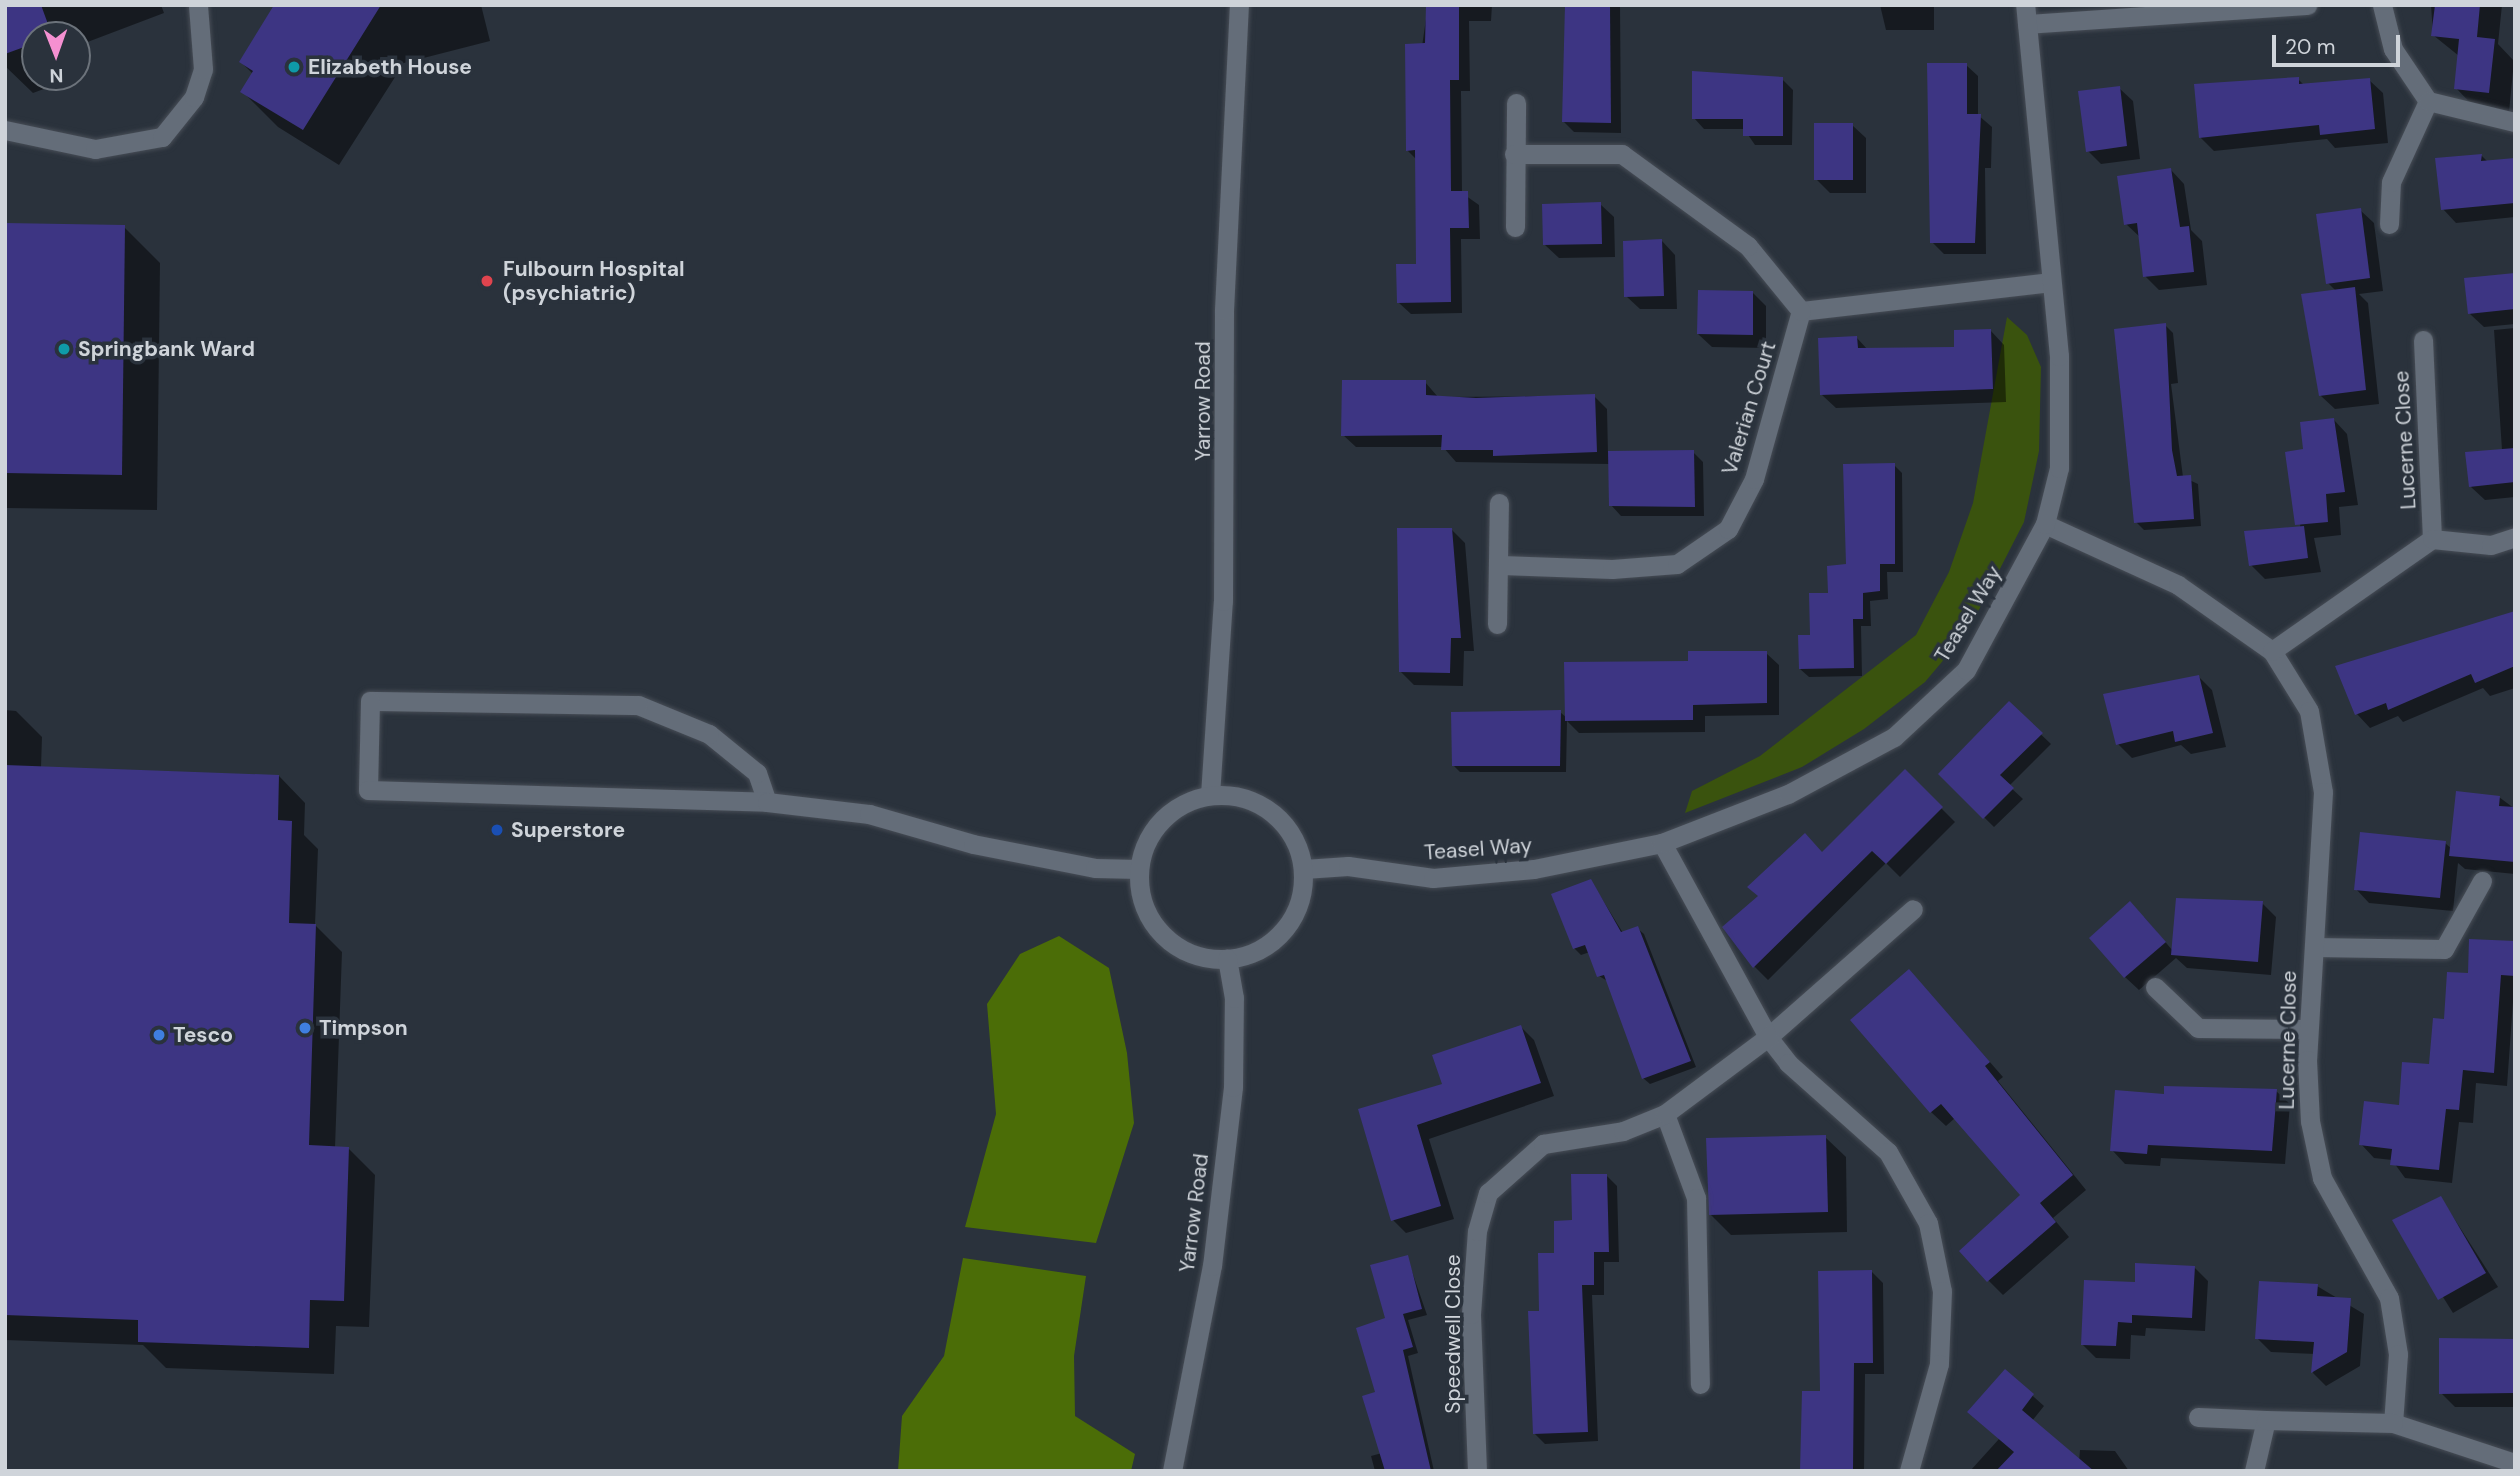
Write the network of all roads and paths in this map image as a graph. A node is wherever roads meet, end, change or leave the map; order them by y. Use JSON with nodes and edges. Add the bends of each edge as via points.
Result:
{"nodes":[{"id":1,"x":198,"y":5,"type":"edge"},
{"id":2,"x":1239,"y":5,"type":"edge"},
{"id":3,"x":2307,"y":5,"type":"edge"},
{"id":4,"x":2382,"y":5,"type":"edge"},
{"id":5,"x":2026,"y":15,"type":"edge"},
{"id":6,"x":2428,"y":101,"type":"junction"},
{"id":7,"x":1516,"y":103,"type":"dead end"},
{"id":8,"x":2515,"y":122,"type":"edge"},
{"id":9,"x":5,"y":130,"type":"edge"},
{"id":10,"x":1514,"y":154,"type":"junction"},
{"id":11,"x":2389,"y":224,"type":"dead end"},
{"id":12,"x":1515,"y":228,"type":"dead end"},
{"id":13,"x":2050,"y":282,"type":"junction"},
{"id":14,"x":1801,"y":311,"type":"junction"},
{"id":15,"x":2423,"y":340,"type":"dead end"},
{"id":16,"x":1499,"y":503,"type":"dead end"},
{"id":17,"x":2045,"y":524,"type":"junction"},
{"id":18,"x":2515,"y":537,"type":"edge"},
{"id":19,"x":2432,"y":538,"type":"junction"},
{"id":20,"x":1502,"y":565,"type":"junction"},
{"id":21,"x":1497,"y":624,"type":"dead end"},
{"id":22,"x":2272,"y":651,"type":"junction"},
{"id":23,"x":1210,"y":795,"type":"junction"},
{"id":24,"x":767,"y":802,"type":"junction"},
{"id":25,"x":1662,"y":843,"type":"junction"},
{"id":26,"x":1139,"y":869,"type":"junction"},
{"id":27,"x":1304,"y":869,"type":"junction"},
{"id":28,"x":2482,"y":881,"type":"dead end"},
{"id":29,"x":1913,"y":909,"type":"dead end"},
{"id":30,"x":2314,"y":947,"type":"junction"},
{"id":31,"x":1227,"y":959,"type":"junction"},
{"id":32,"x":2155,"y":987,"type":"dead end"},
{"id":33,"x":2308,"y":1030,"type":"junction"},
{"id":34,"x":1768,"y":1037,"type":"junction"},
{"id":35,"x":1665,"y":1114,"type":"junction"},
{"id":36,"x":1700,"y":1384,"type":"dead end"},
{"id":37,"x":2198,"y":1417,"type":"dead end"},
{"id":38,"x":2266,"y":1420,"type":"junction"},
{"id":39,"x":2393,"y":1423,"type":"junction"},
{"id":40,"x":2515,"y":1462,"type":"edge"},
{"id":41,"x":1172,"y":1471,"type":"edge"},
{"id":42,"x":1476,"y":1471,"type":"edge"},
{"id":43,"x":1909,"y":1471,"type":"edge"},
{"id":44,"x":2254,"y":1471,"type":"edge"}],
"edges":[{"from":1,"to":9,"type":"street","via":[[203,69],[194,97],[162,137],[95,149]]},
{"from":2,"to":23,"type":"street","name":"Yarrow Road","via":[[1224,310],[1223,601]]},
{"from":3,"to":5,"type":"street"},
{"from":4,"to":6,"type":"street","via":[[2393,49]]},
{"from":5,"to":13,"type":"street","name":"Teasel Way"},
{"from":6,"to":8,"type":"street"},
{"from":6,"to":11,"type":"street","via":[[2391,182]]},
{"from":7,"to":10,"type":"street"},
{"from":10,"to":12,"type":"street"},
{"from":10,"to":14,"type":"street","via":[[1622,154],[1748,246]]},
{"from":13,"to":14,"type":"street"},
{"from":13,"to":17,"type":"street","name":"Teasel Way","via":[[2062,412],[2059,468]]},
{"from":14,"to":20,"type":"street","name":"Valerian Court","via":[[1754,480],[1728,529],[1677,564],[1612,569]]},
{"from":15,"to":19,"type":"street","name":"Lucerne Close"},
{"from":16,"to":20,"type":"street"},
{"from":17,"to":22,"type":"street","name":"Lucerne Close","via":[[2178,585]]},
{"from":17,"to":25,"type":"street","name":"Teasel Way","via":[[1966,670],[1894,737],[1788,794]]},
{"from":18,"to":19,"type":"street","via":[[2491,545]]},
{"from":19,"to":22,"type":"street"},
{"from":20,"to":21,"type":"street"},
{"from":22,"to":30,"type":"street","name":"Lucerne Close","via":[[2309,711],[2323,792]]},
{"from":23,"to":26,"type":"street","via":[[1170,812],[1155,828]]},
{"from":23,"to":27,"type":"street","via":[[1232,795],[1272,812],[1293,838]]},
{"from":24,"to":24,"type":"street","via":[[757,774],[709,734],[638,705],[370,701],[368,790]]},
{"from":24,"to":26,"type":"street","via":[[869,814],[973,844],[1095,868]]},
{"from":25,"to":27,"type":"street","name":"Teasel Way","via":[[1534,869],[1433,878],[1348,866]]},
{"from":25,"to":34,"type":"street"},
{"from":26,"to":31,"type":"street","via":[[1146,909],[1156,927],[1187,952]]},
{"from":27,"to":31,"type":"street","via":[[1297,907],[1275,939]]},
{"from":28,"to":30,"type":"street","via":[[2444,949]]},
{"from":29,"to":34,"type":"street","name":"Speedwell Close"},
{"from":30,"to":33,"type":"street","name":"Lucerne Close"},
{"from":31,"to":41,"type":"street","name":"Yarrow Road","via":[[1234,998],[1233,1087],[1212,1266]]},
{"from":32,"to":33,"type":"street","via":[[2198,1028]]},
{"from":33,"to":39,"type":"street","name":"Lucerne Close","via":[[2310,1121],[2322,1178],[2389,1298],[2398,1354]]},
{"from":34,"to":35,"type":"street","name":"Speedwell Close"},
{"from":34,"to":43,"type":"street","via":[[1788,1063],[1888,1152],[1928,1223],[1942,1291],[1939,1364]]},
{"from":35,"to":36,"type":"street","via":[[1696,1198]]},
{"from":35,"to":42,"type":"street","name":"Speedwell Close","via":[[1623,1131],[1543,1144],[1488,1193],[1477,1231],[1471,1314]]},
{"from":37,"to":38,"type":"street"},
{"from":38,"to":39,"type":"street"},
{"from":38,"to":44,"type":"street"},
{"from":39,"to":40,"type":"street"}]}
